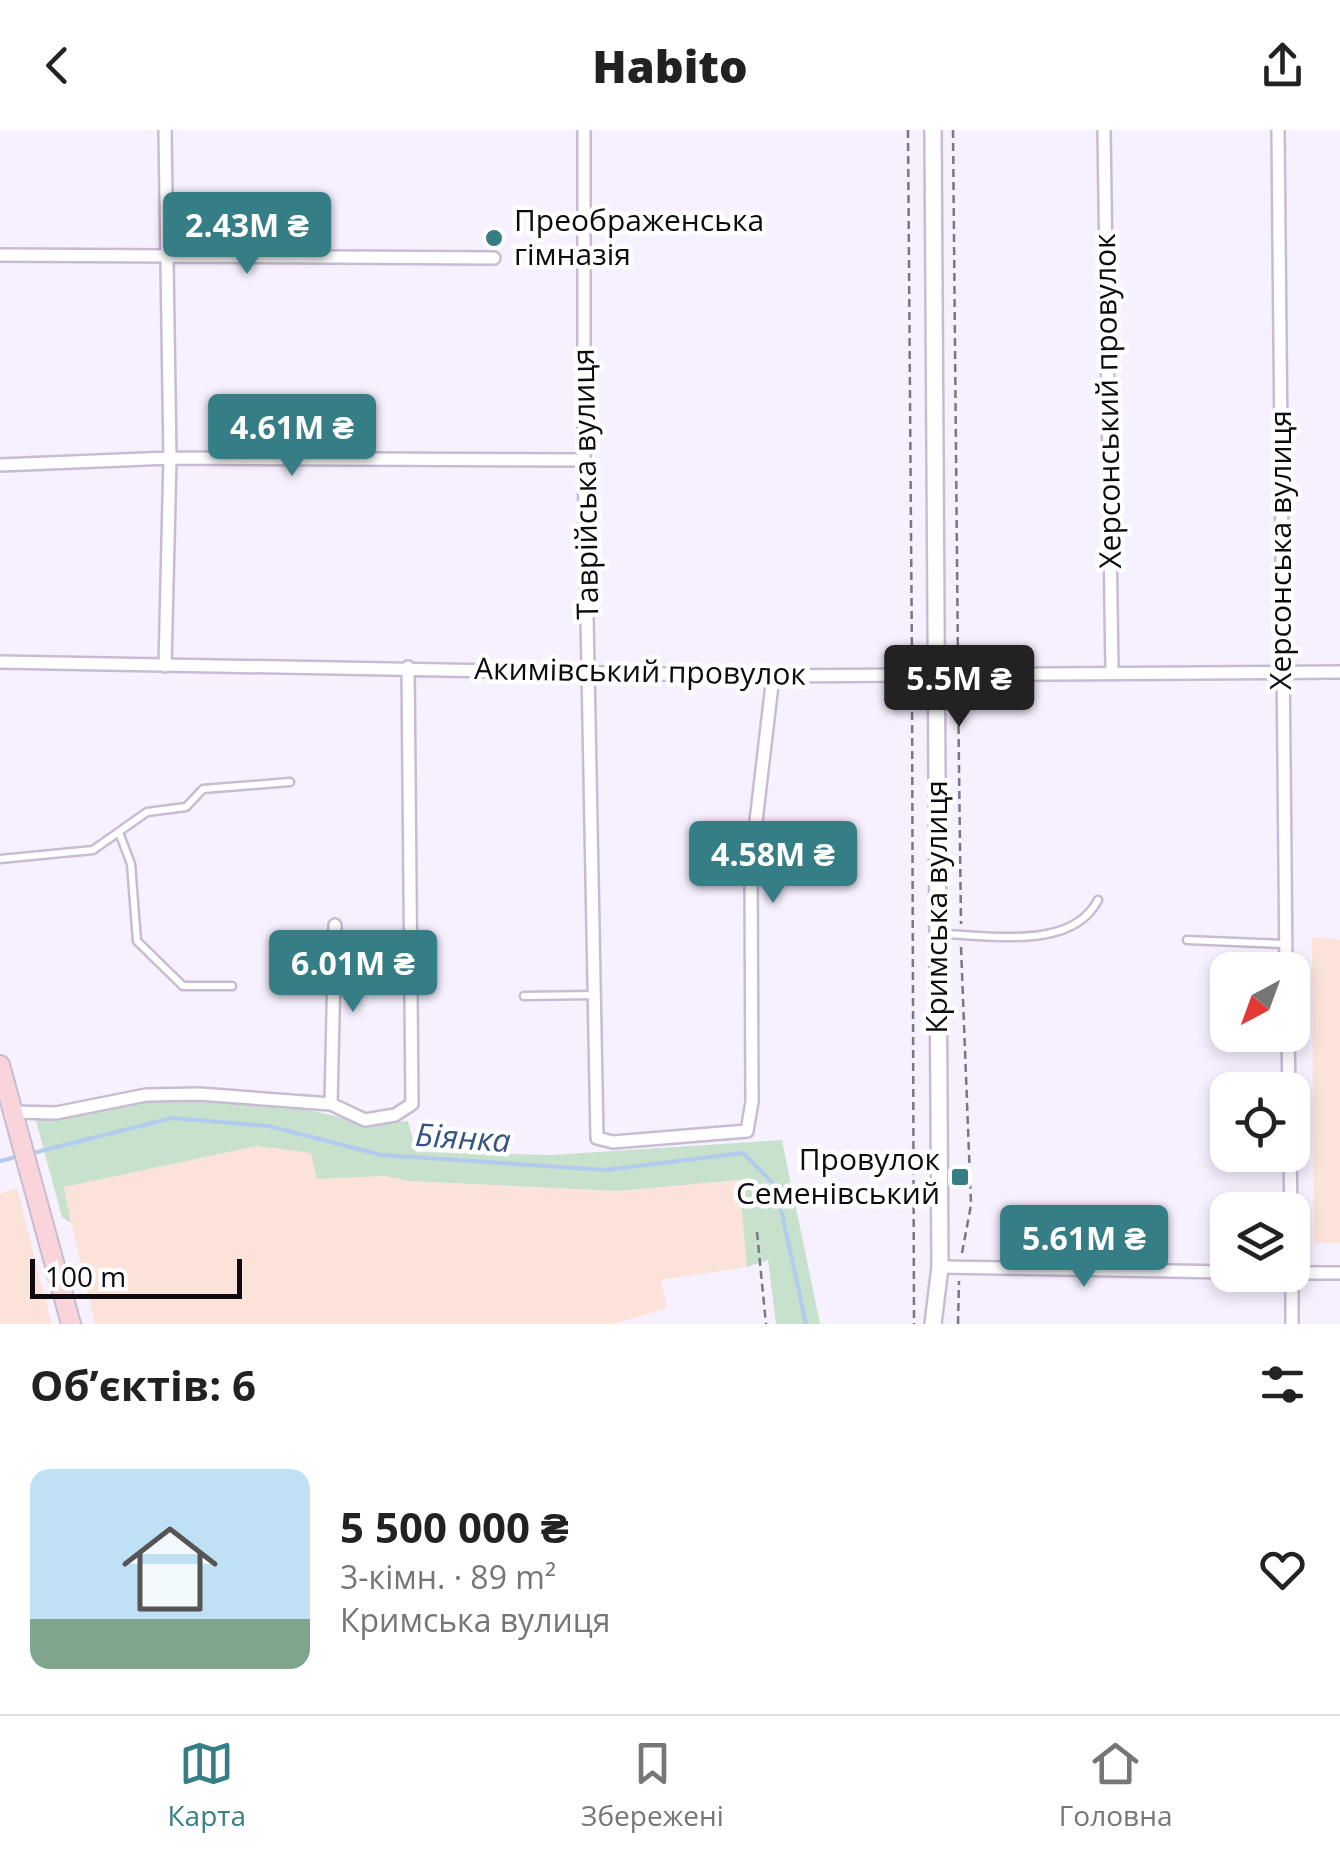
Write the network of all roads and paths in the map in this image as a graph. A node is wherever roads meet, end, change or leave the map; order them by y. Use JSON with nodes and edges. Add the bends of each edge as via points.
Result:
{"nodes":[{"id":1,"x":165,"y":130,"type":"edge"},
{"id":2,"x":584,"y":130,"type":"edge"},
{"id":3,"x":908,"y":130,"type":"edge"},
{"id":4,"x":933,"y":130,"type":"edge"},
{"id":5,"x":953,"y":130,"type":"edge"},
{"id":6,"x":1104,"y":130,"type":"edge"},
{"id":7,"x":1278,"y":130,"type":"edge"},
{"id":8,"x":0,"y":254,"type":"edge"},
{"id":9,"x":165,"y":256,"type":"junction"},
{"id":10,"x":494,"y":258,"type":"dead end"},
{"id":11,"x":170,"y":458,"type":"junction"},
{"id":12,"x":584,"y":460,"type":"junction"},
{"id":13,"x":0,"y":465,"type":"edge"},
{"id":14,"x":0,"y":662,"type":"edge"},
{"id":15,"x":165,"y":666,"type":"junction"},
{"id":16,"x":408,"y":667,"type":"junction"},
{"id":17,"x":588,"y":670,"type":"junction"},
{"id":18,"x":1281,"y":670,"type":"junction"},
{"id":19,"x":1112,"y":671,"type":"junction"},
{"id":20,"x":1340,"y":672,"type":"edge"},
{"id":21,"x":912,"y":674,"type":"junction"},
{"id":22,"x":937,"y":674,"type":"junction"},
{"id":23,"x":958,"y":674,"type":"junction"},
{"id":24,"x":774,"y":676,"type":"junction"},
{"id":25,"x":290,"y":782,"type":"dead end"},
{"id":26,"x":120,"y":836,"type":"junction"},
{"id":27,"x":0,"y":859,"type":"edge"},
{"id":28,"x":1098,"y":900,"type":"dead end"},
{"id":29,"x":335,"y":926,"type":"dead end"},
{"id":30,"x":936,"y":934,"type":"junction"},
{"id":31,"x":961,"y":934,"type":"junction"},
{"id":32,"x":1187,"y":940,"type":"dead end"},
{"id":33,"x":1286,"y":944,"type":"junction"},
{"id":34,"x":1286,"y":952,"type":"edge"},
{"id":35,"x":232,"y":986,"type":"dead end"},
{"id":36,"x":594,"y":995,"type":"junction"},
{"id":37,"x":524,"y":996,"type":"dead end"},
{"id":38,"x":0,"y":1065,"type":"edge"},
{"id":39,"x":331,"y":1104,"type":"junction"},
{"id":40,"x":10,"y":1110,"type":"edge"},
{"id":41,"x":756,"y":1232,"type":"dead end"},
{"id":42,"x":940,"y":1267,"type":"junction"},
{"id":43,"x":959,"y":1268,"type":"junction"},
{"id":44,"x":1210,"y":1272,"type":"edge"},
{"id":45,"x":1310,"y":1273,"type":"edge"},
{"id":46,"x":1340,"y":1273,"type":"edge"},
{"id":47,"x":1293,"y":1292,"type":"edge"},
{"id":48,"x":71,"y":1324,"type":"edge"},
{"id":49,"x":766,"y":1324,"type":"edge"},
{"id":50,"x":914,"y":1324,"type":"edge"},
{"id":51,"x":933,"y":1324,"type":"edge"},
{"id":52,"x":958,"y":1324,"type":"edge"},
{"id":53,"x":1292,"y":1324,"type":"edge"}],
"edges":[{"from":1,"to":9,"type":"street"},
{"from":2,"to":12,"type":"street","name":"Таврійська вулиця"},
{"from":3,"to":21,"type":"path"},
{"from":4,"to":22,"type":"street","name":"Кримська вулиця"},
{"from":5,"to":23,"type":"path"},
{"from":6,"to":19,"type":"street","name":"Херсонський провулок"},
{"from":7,"to":18,"type":"street","name":"Херсонська вулиця"},
{"from":8,"to":9,"type":"street"},
{"from":9,"to":10,"type":"street"},
{"from":9,"to":11,"type":"street"},
{"from":11,"to":12,"type":"street"},
{"from":11,"to":13,"type":"street"},
{"from":11,"to":15,"type":"street"},
{"from":12,"to":17,"type":"street","name":"Таврійська вулиця"},
{"from":14,"to":15,"type":"street","name":"Акимівський провулок"},
{"from":15,"to":16,"type":"street","name":"Акимівський провулок"},
{"from":16,"to":17,"type":"street","name":"Акимівський провулок"},
{"from":16,"to":39,"type":"street","via":[[412,1104],[365,1120]]},
{"from":17,"to":24,"type":"street","name":"Акимівський провулок"},
{"from":17,"to":36,"type":"street","name":"Таврійська вулиця"},
{"from":18,"to":19,"type":"street","name":"Акимівський провулок"},
{"from":18,"to":20,"type":"street","name":"Акимівський провулок"},
{"from":18,"to":33,"type":"street","name":"Херсонська вулиця"},
{"from":19,"to":23,"type":"street","name":"Акимівський провулок"},
{"from":21,"to":22,"type":"street","name":"Акимівський провулок"},
{"from":21,"to":24,"type":"street","name":"Акимівський провулок"},
{"from":21,"to":50,"type":"path"},
{"from":22,"to":23,"type":"street","name":"Акимівський провулок"},
{"from":22,"to":30,"type":"street","name":"Кримська вулиця"},
{"from":23,"to":31,"type":"path"},
{"from":24,"to":36,"type":"street","name":"Таврійська вулиця","via":[[752,864],[747,1131],[597,1138]]},
{"from":25,"to":26,"type":"lane","via":[[202,789],[186,807],[147,812]]},
{"from":26,"to":27,"type":"lane","via":[[92,850]]},
{"from":26,"to":35,"type":"lane","via":[[131,864],[136,941],[184,986]]},
{"from":28,"to":31,"type":"lane","via":[[1082,924],[1062,933]]},
{"from":29,"to":39,"type":"street"},
{"from":30,"to":31,"type":"lane"},
{"from":30,"to":42,"type":"street","name":"Кримська вулиця"},
{"from":31,"to":43,"type":"path","via":[[971,1205]]},
{"from":32,"to":33,"type":"lane"},
{"from":33,"to":34,"type":"street","name":"Херсонська вулиця"},
{"from":36,"to":37,"type":"lane"},
{"from":38,"to":40,"type":"main road"},
{"from":39,"to":40,"type":"street","via":[[163,1094],[56,1113]]},
{"from":40,"to":48,"type":"main road"},
{"from":41,"to":49,"type":"path"},
{"from":42,"to":43,"type":"street"},
{"from":42,"to":51,"type":"street","name":"Кримська вулиця"},
{"from":43,"to":44,"type":"street"},
{"from":43,"to":52,"type":"path"},
{"from":45,"to":46,"type":"street"},
{"from":47,"to":53,"type":"street"}]}
